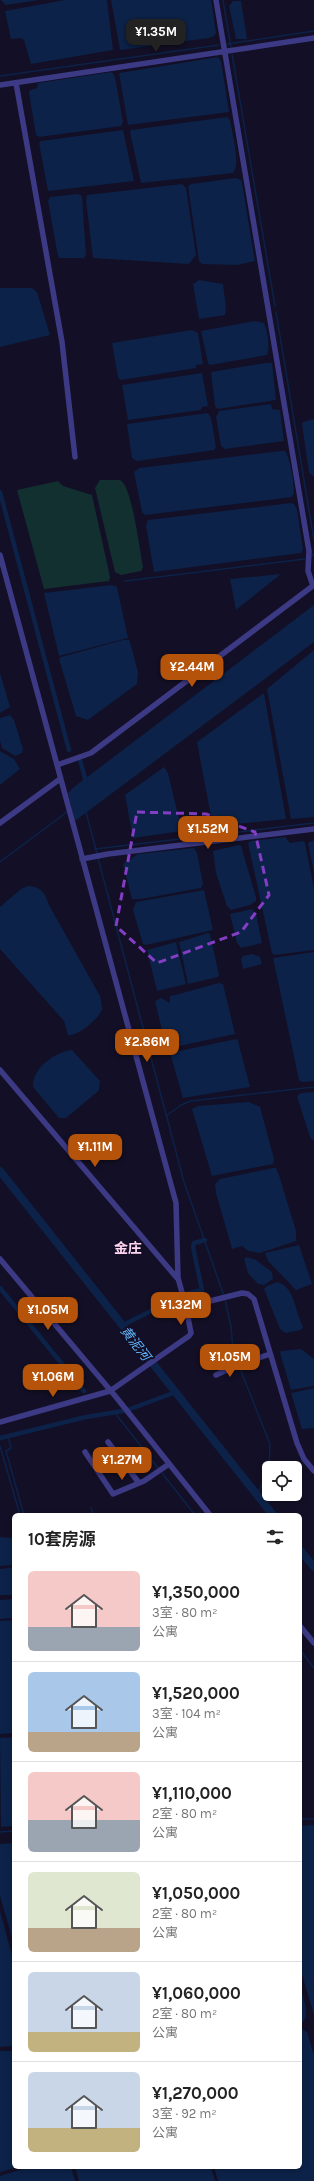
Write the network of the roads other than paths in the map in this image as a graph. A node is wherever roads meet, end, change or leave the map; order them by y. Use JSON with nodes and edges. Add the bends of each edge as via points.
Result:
{"nodes":[{"id":1,"x":216,"y":0,"type":"edge"},
{"id":2,"x":314,"y":38,"type":"edge"},
{"id":3,"x":224,"y":52,"type":"junction"},
{"id":4,"x":16,"y":83,"type":"junction"},
{"id":5,"x":0,"y":86,"type":"edge"},
{"id":6,"x":75,"y":457,"type":"dead end"},
{"id":7,"x":0,"y":555,"type":"edge"},
{"id":8,"x":314,"y":586,"type":"edge"},
{"id":9,"x":57,"y":765,"type":"junction"},
{"id":10,"x":60,"y":779,"type":"junction"},
{"id":11,"x":0,"y":823,"type":"edge"},
{"id":12,"x":314,"y":829,"type":"edge"},
{"id":13,"x":82,"y":859,"type":"junction"},
{"id":14,"x":0,"y":1070,"type":"edge"},
{"id":15,"x":0,"y":1260,"type":"edge"},
{"id":16,"x":178,"y":1278,"type":"junction"},
{"id":17,"x":186,"y":1307,"type":"junction"},
{"id":18,"x":270,"y":1354,"type":"junction"},
{"id":19,"x":216,"y":1375,"type":"dead end"},
{"id":20,"x":110,"y":1391,"type":"junction"},
{"id":21,"x":0,"y":1422,"type":"edge"},
{"id":22,"x":108,"y":1442,"type":"dead end"},
{"id":23,"x":85,"y":1452,"type":"dead end"},
{"id":24,"x":169,"y":1464,"type":"junction"},
{"id":25,"x":314,"y":1471,"type":"edge"},
{"id":26,"x":139,"y":1483,"type":"junction"},
{"id":27,"x":208,"y":1513,"type":"edge"},
{"id":28,"x":302,"y":1628,"type":"edge"},
{"id":29,"x":314,"y":1643,"type":"edge"}],
"edges":[{"from":1,"to":3,"type":"street"},
{"from":2,"to":3,"type":"street"},
{"from":3,"to":4,"type":"street"},
{"from":3,"to":8,"type":"street","via":[[309,552],[308,571]]},
{"from":4,"to":5,"type":"street"},
{"from":4,"to":6,"type":"street","via":[[62,342]]},
{"from":7,"to":9,"type":"street"},
{"from":8,"to":9,"type":"street","via":[[91,753]]},
{"from":9,"to":10,"type":"street"},
{"from":10,"to":11,"type":"street"},
{"from":10,"to":13,"type":"street"},
{"from":12,"to":13,"type":"street"},
{"from":13,"to":16,"type":"street","via":[[176,1203]]},
{"from":14,"to":16,"type":"street"},
{"from":15,"to":20,"type":"street"},
{"from":16,"to":17,"type":"street"},
{"from":17,"to":18,"type":"street","via":[[235,1294],[248,1294],[254,1299]]},
{"from":17,"to":20,"type":"street","via":[[191,1333],[138,1374]]},
{"from":18,"to":19,"type":"street"},
{"from":18,"to":25,"type":"street","via":[[300,1452]]},
{"from":20,"to":21,"type":"street"},
{"from":20,"to":24,"type":"street"},
{"from":22,"to":26,"type":"street"},
{"from":23,"to":26,"type":"street","via":[[113,1494]]},
{"from":24,"to":26,"type":"street"},
{"from":24,"to":27,"type":"street"},
{"from":28,"to":29,"type":"street"}]}
